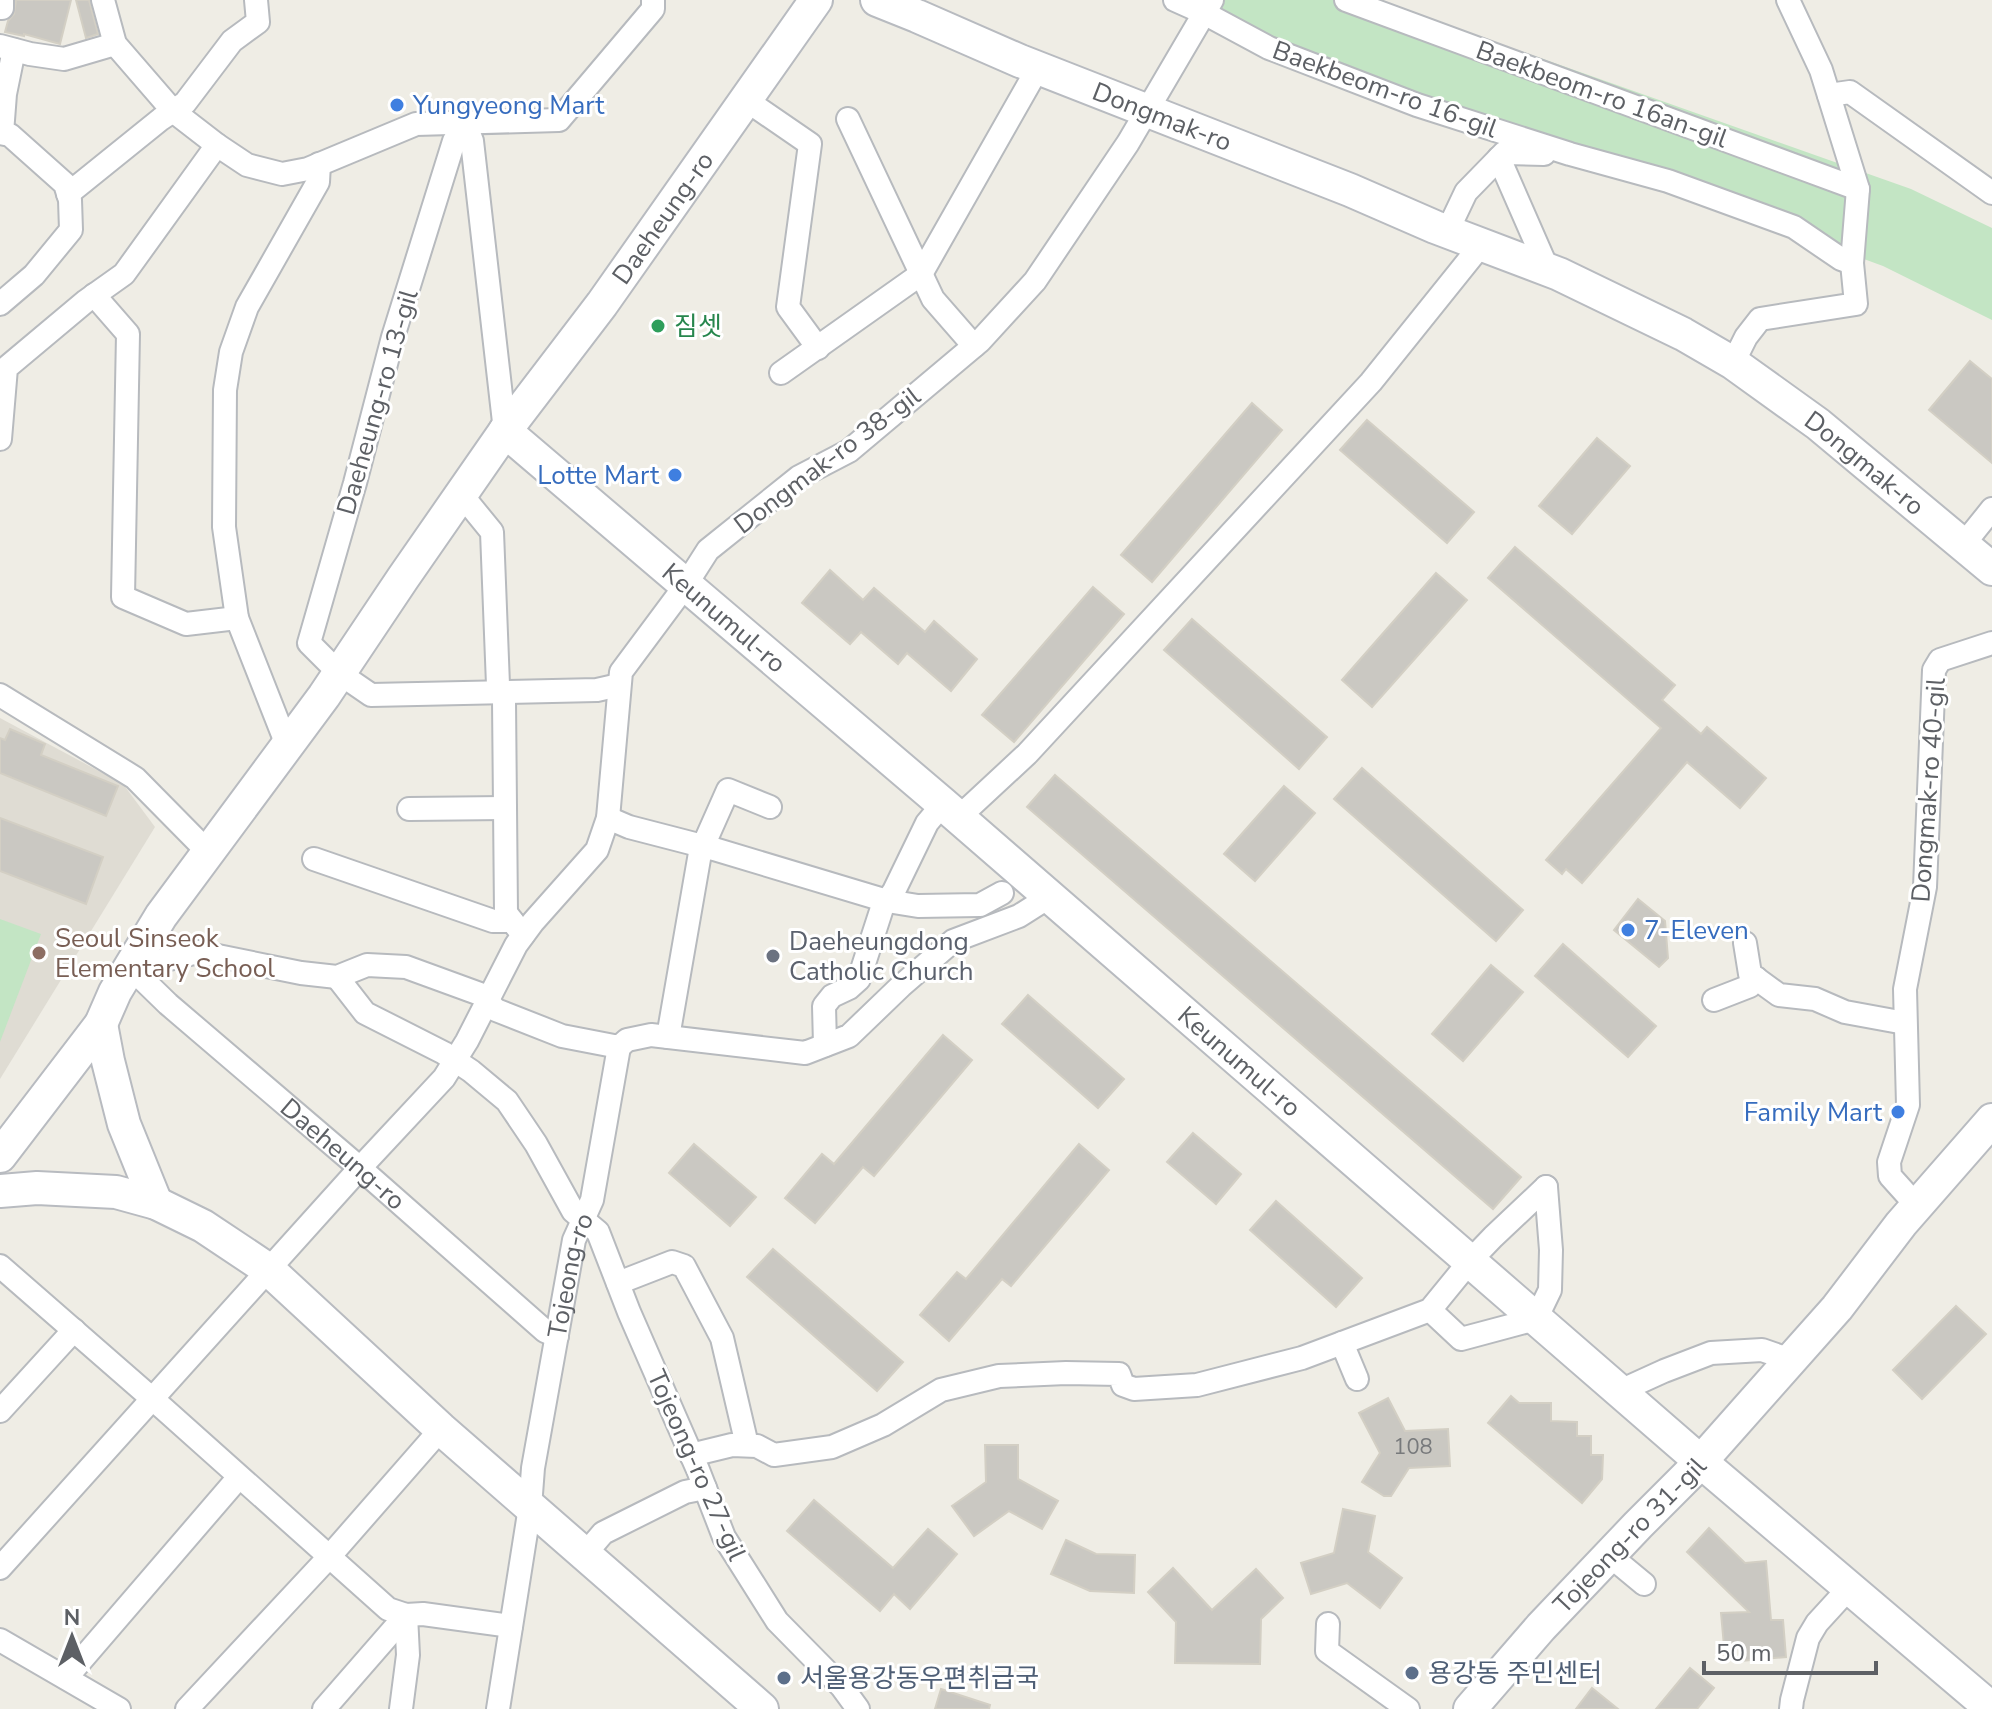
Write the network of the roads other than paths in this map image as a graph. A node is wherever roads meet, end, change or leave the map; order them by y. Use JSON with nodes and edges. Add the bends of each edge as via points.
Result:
{"nodes":[{"id":1,"x":2,"y":0,"type":"edge"},
{"id":2,"x":103,"y":0,"type":"edge"},
{"id":3,"x":256,"y":0,"type":"edge"},
{"id":4,"x":653,"y":0,"type":"edge"},
{"id":5,"x":816,"y":0,"type":"edge"},
{"id":6,"x":877,"y":0,"type":"edge"},
{"id":7,"x":1175,"y":0,"type":"edge"},
{"id":8,"x":1346,"y":0,"type":"edge"},
{"id":9,"x":1788,"y":0,"type":"edge"},
{"id":10,"x":1208,"y":6,"type":"edge"},
{"id":11,"x":0,"y":8,"type":"edge"},
{"id":12,"x":115,"y":44,"type":"junction"},
{"id":13,"x":7,"y":48,"type":"edge"},
{"id":14,"x":1038,"y":68,"type":"junction"},
{"id":15,"x":1829,"y":95,"type":"junction"},
{"id":16,"x":746,"y":100,"type":"junction"},
{"id":17,"x":1146,"y":110,"type":"junction"},
{"id":18,"x":173,"y":111,"type":"junction"},
{"id":19,"x":848,"y":119,"type":"dead end"},
{"id":20,"x":465,"y":123,"type":"junction"},
{"id":21,"x":1,"y":133,"type":"edge"},
{"id":22,"x":217,"y":145,"type":"junction"},
{"id":23,"x":1570,"y":154,"type":"junction"},
{"id":24,"x":1499,"y":158,"type":"junction"},
{"id":25,"x":319,"y":164,"type":"junction"},
{"id":26,"x":1858,"y":189,"type":"junction"},
{"id":27,"x":1992,"y":193,"type":"edge"},
{"id":28,"x":68,"y":194,"type":"junction"},
{"id":29,"x":1447,"y":232,"type":"junction"},
{"id":30,"x":1481,"y":245,"type":"junction"},
{"id":31,"x":1852,"y":263,"type":"junction"},
{"id":32,"x":1548,"y":270,"type":"junction"},
{"id":33,"x":921,"y":274,"type":"junction"},
{"id":34,"x":94,"y":295,"type":"junction"},
{"id":35,"x":0,"y":304,"type":"edge"},
{"id":36,"x":974,"y":346,"type":"junction"},
{"id":37,"x":818,"y":348,"type":"junction"},
{"id":38,"x":1733,"y":363,"type":"junction"},
{"id":39,"x":781,"y":373,"type":"dead end"},
{"id":40,"x":505,"y":431,"type":"junction"},
{"id":41,"x":0,"y":439,"type":"edge"},
{"id":42,"x":461,"y":494,"type":"junction"},
{"id":43,"x":1992,"y":509,"type":"edge"},
{"id":44,"x":1963,"y":545,"type":"junction"},
{"id":45,"x":1992,"y":569,"type":"edge"},
{"id":46,"x":685,"y":586,"type":"junction"},
{"id":47,"x":237,"y":618,"type":"junction"},
{"id":48,"x":1992,"y":643,"type":"edge"},
{"id":49,"x":339,"y":673,"type":"junction"},
{"id":50,"x":619,"y":685,"type":"junction"},
{"id":51,"x":501,"y":693,"type":"junction"},
{"id":52,"x":0,"y":695,"type":"edge"},
{"id":53,"x":287,"y":745,"type":"junction"},
{"id":54,"x":770,"y":807,"type":"dead end"},
{"id":55,"x":505,"y":808,"type":"junction"},
{"id":56,"x":409,"y":809,"type":"dead end"},
{"id":57,"x":950,"y":811,"type":"junction"},
{"id":58,"x":608,"y":818,"type":"junction"},
{"id":59,"x":703,"y":846,"type":"junction"},
{"id":60,"x":208,"y":852,"type":"junction"},
{"id":61,"x":314,"y":859,"type":"dead end"},
{"id":62,"x":1002,"y":893,"type":"dead end"},
{"id":63,"x":1049,"y":897,"type":"junction"},
{"id":64,"x":887,"y":901,"type":"junction"},
{"id":65,"x":518,"y":928,"type":"junction"},
{"id":66,"x":1745,"y":943,"type":"dead end"},
{"id":67,"x":131,"y":968,"type":"junction"},
{"id":68,"x":337,"y":977,"type":"junction"},
{"id":69,"x":1756,"y":978,"type":"junction"},
{"id":70,"x":1714,"y":1000,"type":"dead end"},
{"id":71,"x":487,"y":1002,"type":"junction"},
{"id":72,"x":1905,"y":1023,"type":"junction"},
{"id":73,"x":101,"y":1024,"type":"junction"},
{"id":74,"x":668,"y":1037,"type":"junction"},
{"id":75,"x":825,"y":1045,"type":"junction"},
{"id":76,"x":619,"y":1047,"type":"junction"},
{"id":77,"x":454,"y":1060,"type":"junction"},
{"id":78,"x":1992,"y":1120,"type":"edge"},
{"id":79,"x":0,"y":1156,"type":"edge"},
{"id":80,"x":360,"y":1168,"type":"junction"},
{"id":81,"x":0,"y":1191,"type":"edge"},
{"id":82,"x":156,"y":1203,"type":"junction"},
{"id":83,"x":1917,"y":1206,"type":"junction"},
{"id":84,"x":583,"y":1220,"type":"junction"},
{"id":85,"x":1470,"y":1261,"type":"junction"},
{"id":86,"x":0,"y":1266,"type":"edge"},
{"id":87,"x":269,"y":1270,"type":"junction"},
{"id":88,"x":618,"y":1283,"type":"junction"},
{"id":89,"x":1430,"y":1310,"type":"junction"},
{"id":90,"x":1536,"y":1319,"type":"junction"},
{"id":91,"x":74,"y":1330,"type":"junction"},
{"id":92,"x":557,"y":1336,"type":"junction"},
{"id":93,"x":1342,"y":1343,"type":"junction"},
{"id":94,"x":1791,"y":1360,"type":"junction"},
{"id":95,"x":1357,"y":1379,"type":"dead end"},
{"id":96,"x":1620,"y":1391,"type":"junction"},
{"id":97,"x":152,"y":1399,"type":"junction"},
{"id":98,"x":0,"y":1411,"type":"edge"},
{"id":99,"x":441,"y":1429,"type":"junction"},
{"id":100,"x":747,"y":1445,"type":"junction"},
{"id":101,"x":691,"y":1455,"type":"junction"},
{"id":102,"x":1700,"y":1461,"type":"junction"},
{"id":103,"x":239,"y":1477,"type":"junction"},
{"id":104,"x":705,"y":1488,"type":"junction"},
{"id":105,"x":530,"y":1507,"type":"junction"},
{"id":106,"x":585,"y":1554,"type":"junction"},
{"id":107,"x":1609,"y":1555,"type":"junction"},
{"id":108,"x":329,"y":1557,"type":"junction"},
{"id":109,"x":0,"y":1568,"type":"edge"},
{"id":110,"x":1644,"y":1584,"type":"dead end"},
{"id":111,"x":1849,"y":1588,"type":"junction"},
{"id":112,"x":406,"y":1615,"type":"junction"},
{"id":113,"x":1328,"y":1624,"type":"dead end"},
{"id":114,"x":511,"y":1626,"type":"junction"},
{"id":115,"x":0,"y":1640,"type":"edge"},
{"id":116,"x":66,"y":1678,"type":"junction"},
{"id":117,"x":119,"y":1709,"type":"edge"},
{"id":118,"x":187,"y":1709,"type":"edge"},
{"id":119,"x":324,"y":1709,"type":"edge"},
{"id":120,"x":401,"y":1709,"type":"edge"},
{"id":121,"x":498,"y":1709,"type":"edge"},
{"id":122,"x":762,"y":1709,"type":"edge"},
{"id":123,"x":858,"y":1709,"type":"edge"},
{"id":124,"x":1408,"y":1709,"type":"edge"},
{"id":125,"x":1470,"y":1709,"type":"edge"},
{"id":126,"x":1791,"y":1709,"type":"edge"},
{"id":127,"x":1992,"y":1709,"type":"edge"}],
"edges":[{"from":1,"to":11,"type":"street"},
{"from":2,"to":12,"type":"street"},
{"from":3,"to":18,"type":"street","via":[[258,22],[232,41],[185,103]]},
{"from":4,"to":20,"type":"street","via":[[653,9],[559,120]]},
{"from":5,"to":16,"type":"main road","name":"Daeheung-ro"},
{"from":6,"to":14,"type":"main road","name":"Dongmak-ro"},
{"from":7,"to":10,"type":"street"},
{"from":8,"to":26,"type":"street","name":"Baekbeom-ro 16an-gil"},
{"from":9,"to":15,"type":"street"},
{"from":10,"to":17,"type":"street"},
{"from":10,"to":23,"type":"street","name":"Baekbeom-ro 16-gil","via":[[1269,48],[1390,95]]},
{"from":12,"to":13,"type":"street","via":[[64,59]]},
{"from":12,"to":18,"type":"street"},
{"from":13,"to":21,"type":"street"},
{"from":14,"to":17,"type":"main road","name":"Dongmak-ro"},
{"from":14,"to":33,"type":"street"},
{"from":15,"to":26,"type":"street"},
{"from":15,"to":27,"type":"street","via":[[1850,92]]},
{"from":16,"to":37,"type":"street","via":[[810,144],[788,307]]},
{"from":16,"to":40,"type":"main road","name":"Daeheung-ro"},
{"from":17,"to":29,"type":"main road","name":"Dongmak-ro"},
{"from":17,"to":36,"type":"street","name":"Dongmak-ro 38-gil","via":[[1035,281]]},
{"from":18,"to":22,"type":"street"},
{"from":18,"to":28,"type":"street"},
{"from":19,"to":33,"type":"street"},
{"from":20,"to":25,"type":"street","via":[[416,124]]},
{"from":20,"to":40,"type":"street","via":[[472,141]]},
{"from":20,"to":49,"type":"street","name":"Daeheung-ro 13-gil","via":[[454,141],[398,322],[310,634],[309,643]]},
{"from":21,"to":28,"type":"street","via":[[10,135],[65,184]]},
{"from":22,"to":25,"type":"street","via":[[247,165],[282,174]]},
{"from":22,"to":34,"type":"street","via":[[124,274]]},
{"from":23,"to":24,"type":"street","via":[[1504,153]]},
{"from":23,"to":31,"type":"street","via":[[1668,181],[1794,227]]},
{"from":24,"to":29,"type":"street","via":[[1466,192]]},
{"from":24,"to":32,"type":"street"},
{"from":25,"to":47,"type":"street","via":[[318,182],[247,307],[231,352],[225,390],[224,527]]},
{"from":26,"to":31,"type":"street"},
{"from":28,"to":35,"type":"street","via":[[71,230],[34,275]]},
{"from":29,"to":30,"type":"main road","name":"Dongmak-ro"},
{"from":30,"to":32,"type":"main road","name":"Dongmak-ro"},
{"from":30,"to":57,"type":"street","via":[[1371,382],[1027,754]]},
{"from":31,"to":38,"type":"street","via":[[1856,304],[1760,319]]},
{"from":32,"to":38,"type":"main road","name":"Dongmak-ro"},
{"from":33,"to":36,"type":"street","via":[[933,299]]},
{"from":33,"to":37,"type":"street"},
{"from":34,"to":41,"type":"street","via":[[6,368]]},
{"from":34,"to":47,"type":"street","via":[[128,334],[123,597],[186,624]]},
{"from":36,"to":46,"type":"street","name":"Dongmak-ro 38-gil","via":[[849,451],[799,477],[708,550]]},
{"from":37,"to":39,"type":"street"},
{"from":38,"to":44,"type":"main road","name":"Dongmak-ro","via":[[1818,424]]},
{"from":40,"to":42,"type":"main road","name":"Daeheung-ro"},
{"from":40,"to":46,"type":"main road","name":"Keunumul-ro"},
{"from":42,"to":49,"type":"main road","name":"Daeheung-ro"},
{"from":42,"to":51,"type":"street","via":[[492,532]]},
{"from":43,"to":44,"type":"street"},
{"from":44,"to":45,"type":"main road","name":"Dongmak-ro"},
{"from":46,"to":50,"type":"street","name":"Dongmak-ro 38-gil","via":[[621,672]]},
{"from":46,"to":57,"type":"main road","name":"Keunumul-ro"},
{"from":47,"to":53,"type":"street"},
{"from":48,"to":72,"type":"street","name":"Dongmak-ro 40-gil","via":[[1940,660],[1934,670],[1925,887],[1905,989]]},
{"from":49,"to":51,"type":"street","via":[[371,695]]},
{"from":49,"to":53,"type":"main road","name":"Daeheung-ro"},
{"from":50,"to":51,"type":"street"},
{"from":50,"to":58,"type":"street"},
{"from":51,"to":55,"type":"street"},
{"from":52,"to":60,"type":"street","via":[[135,778]]},
{"from":53,"to":60,"type":"main road","name":"Daeheung-ro"},
{"from":54,"to":59,"type":"street","via":[[728,790]]},
{"from":55,"to":56,"type":"street"},
{"from":55,"to":65,"type":"street","via":[[506,913]]},
{"from":57,"to":63,"type":"main road","name":"Keunumul-ro"},
{"from":57,"to":64,"type":"street","via":[[927,823]]},
{"from":58,"to":59,"type":"street"},
{"from":58,"to":65,"type":"street","via":[[597,850]]},
{"from":59,"to":64,"type":"street"},
{"from":59,"to":74,"type":"street"},
{"from":60,"to":67,"type":"main road","name":"Daeheung-ro"},
{"from":61,"to":65,"type":"street"},
{"from":62,"to":64,"type":"street","via":[[980,905]]},
{"from":63,"to":75,"type":"street","via":[[1019,916],[953,941],[849,1036]]},
{"from":63,"to":85,"type":"main road","name":"Keunumul-ro"},
{"from":64,"to":75,"type":"street","via":[[859,979],[824,1006]]},
{"from":65,"to":71,"type":"street","via":[[516,945]]},
{"from":66,"to":69,"type":"street","via":[[1750,974]]},
{"from":67,"to":68,"type":"street","via":[[198,952]]},
{"from":67,"to":73,"type":"main road","name":"Daeheung-ro"},
{"from":67,"to":80,"type":"street","name":"Daeheung-ro"},
{"from":68,"to":71,"type":"street","via":[[367,965],[406,967],[480,994]]},
{"from":68,"to":77,"type":"street","name":"Tojeong-ro 27-gil","via":[[365,1013]]},
{"from":69,"to":70,"type":"street","via":[[1750,986]]},
{"from":69,"to":72,"type":"street","via":[[1779,995]]},
{"from":71,"to":76,"type":"street","via":[[562,1036]]},
{"from":71,"to":77,"type":"street"},
{"from":72,"to":83,"type":"street","name":"Dongmak-ro 40-gil","via":[[1908,1105],[1889,1162],[1890,1176]]},
{"from":73,"to":79,"type":"main road","name":"Daeheung-ro"},
{"from":73,"to":82,"type":"main road","via":[[124,1124]]},
{"from":74,"to":75,"type":"street","via":[[805,1053]]},
{"from":74,"to":76,"type":"street","via":[[651,1035]]},
{"from":76,"to":84,"type":"street","name":"Tojeong-ro","via":[[592,1200]]},
{"from":77,"to":80,"type":"street","via":[[444,1078]]},
{"from":77,"to":84,"type":"street","name":"Tojeong-ro 27-gil","via":[[507,1101]]},
{"from":78,"to":83,"type":"main road","name":"Tojeong-ro 31-gil"},
{"from":80,"to":87,"type":"street"},
{"from":80,"to":92,"type":"street","name":"Daeheung-ro"},
{"from":81,"to":82,"type":"main road","via":[[116,1192]]},
{"from":82,"to":87,"type":"main road","via":[[203,1226]]},
{"from":83,"to":94,"type":"main road","name":"Tojeong-ro 31-gil"},
{"from":84,"to":88,"type":"street","name":"Tojeong-ro 27-gil","via":[[598,1232]]},
{"from":84,"to":92,"type":"street","name":"Tojeong-ro","via":[[574,1240]]},
{"from":85,"to":89,"type":"street"},
{"from":85,"to":90,"type":"main road","name":"Keunumul-ro"},
{"from":85,"to":90,"type":"street","via":[[1546,1187],[1550,1290]]},
{"from":86,"to":91,"type":"street"},
{"from":87,"to":97,"type":"street"},
{"from":87,"to":99,"type":"main road"},
{"from":88,"to":100,"type":"street","via":[[672,1262],[684,1266],[722,1338]]},
{"from":88,"to":101,"type":"street","name":"Tojeong-ro 27-gil"},
{"from":89,"to":90,"type":"street","via":[[1461,1339]]},
{"from":89,"to":93,"type":"street"},
{"from":90,"to":96,"type":"main road","name":"Keunumul-ro"},
{"from":91,"to":97,"type":"street"},
{"from":91,"to":98,"type":"street"},
{"from":92,"to":105,"type":"street","name":"Tojeong-ro"},
{"from":93,"to":95,"type":"street"},
{"from":93,"to":100,"type":"street","via":[[1197,1385],[1134,1389],[1123,1385],[1119,1374],[999,1376],[941,1390],[883,1425],[832,1447],[774,1455]]},
{"from":94,"to":96,"type":"street","via":[[1762,1350],[1711,1353]]},
{"from":94,"to":102,"type":"main road","name":"Tojeong-ro 31-gil"},
{"from":96,"to":102,"type":"main road","name":"Keunumul-ro"},
{"from":97,"to":103,"type":"street"},
{"from":97,"to":109,"type":"street"},
{"from":99,"to":105,"type":"main road"},
{"from":99,"to":108,"type":"street"},
{"from":100,"to":101,"type":"street"},
{"from":101,"to":104,"type":"street","name":"Tojeong-ro 27-gil"},
{"from":102,"to":107,"type":"main road","name":"Tojeong-ro 31-gil"},
{"from":102,"to":111,"type":"main road","name":"Keunumul-ro"},
{"from":103,"to":108,"type":"street"},
{"from":103,"to":116,"type":"street"},
{"from":104,"to":106,"type":"street","via":[[685,1492],[603,1533]]},
{"from":104,"to":123,"type":"street","name":"Tojeong-ro 27-gil","via":[[724,1537],[777,1621]]},
{"from":105,"to":106,"type":"main road"},
{"from":105,"to":114,"type":"street","name":"Tojeong-ro"},
{"from":106,"to":122,"type":"main road"},
{"from":107,"to":110,"type":"street"},
{"from":107,"to":125,"type":"main road","name":"Tojeong-ro 31-gil"},
{"from":108,"to":112,"type":"street","via":[[388,1609]]},
{"from":108,"to":118,"type":"street"},
{"from":111,"to":126,"type":"street","via":[[1808,1638]]},
{"from":111,"to":127,"type":"main road","name":"Keunumul-ro"},
{"from":112,"to":114,"type":"street"},
{"from":112,"to":119,"type":"street"},
{"from":112,"to":120,"type":"street","via":[[408,1655]]},
{"from":113,"to":124,"type":"street","via":[[1327,1651]]},
{"from":114,"to":121,"type":"street","name":"Tojeong-ro"},
{"from":115,"to":116,"type":"street"},
{"from":116,"to":117,"type":"street"}]}
